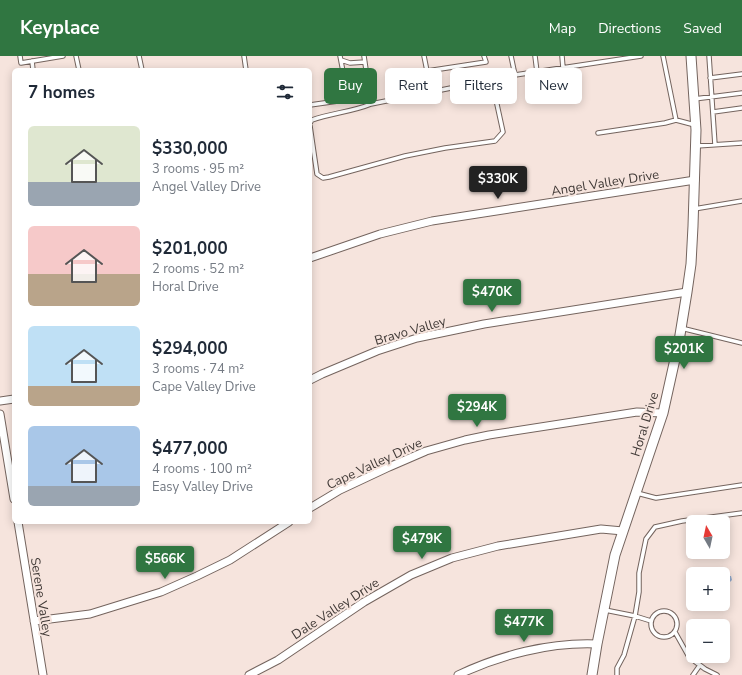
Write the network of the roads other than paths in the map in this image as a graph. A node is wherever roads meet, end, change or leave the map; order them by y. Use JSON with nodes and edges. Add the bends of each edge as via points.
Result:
{"nodes":[{"id":1,"x":20,"y":56,"type":"edge"},
{"id":2,"x":63,"y":56,"type":"edge"},
{"id":3,"x":76,"y":56,"type":"edge"},
{"id":4,"x":139,"y":56,"type":"edge"},
{"id":5,"x":244,"y":56,"type":"edge"},
{"id":6,"x":364,"y":56,"type":"edge"},
{"id":7,"x":424,"y":56,"type":"edge"},
{"id":8,"x":484,"y":56,"type":"edge"},
{"id":9,"x":511,"y":56,"type":"edge"},
{"id":10,"x":535,"y":56,"type":"edge"},
{"id":11,"x":562,"y":56,"type":"edge"},
{"id":12,"x":640,"y":56,"type":"edge"},
{"id":13,"x":663,"y":56,"type":"edge"},
{"id":14,"x":691,"y":56,"type":"edge"},
{"id":15,"x":709,"y":56,"type":"edge"},
{"id":16,"x":340,"y":58,"type":"edge"},
{"id":17,"x":32,"y":61,"type":"junction"},
{"id":18,"x":365,"y":62,"type":"junction"},
{"id":19,"x":34,"y":68,"type":"edge"},
{"id":20,"x":79,"y":68,"type":"edge"},
{"id":21,"x":142,"y":68,"type":"edge"},
{"id":22,"x":246,"y":68,"type":"edge"},
{"id":23,"x":366,"y":68,"type":"edge"},
{"id":24,"x":536,"y":68,"type":"edge"},
{"id":25,"x":563,"y":68,"type":"joint"},
{"id":26,"x":525,"y":74,"type":"edge"},
{"id":27,"x":742,"y":74,"type":"edge"},
{"id":28,"x":710,"y":78,"type":"junction"},
{"id":29,"x":742,"y":93,"type":"edge"},
{"id":30,"x":711,"y":97,"type":"junction"},
{"id":31,"x":694,"y":99,"type":"junction"},
{"id":32,"x":377,"y":103,"type":"edge"},
{"id":33,"x":371,"y":104,"type":"edge"},
{"id":34,"x":312,"y":106,"type":"edge"},
{"id":35,"x":742,"y":108,"type":"edge"},
{"id":36,"x":713,"y":112,"type":"junction"},
{"id":37,"x":312,"y":120,"type":"edge"},
{"id":38,"x":676,"y":120,"type":"junction"},
{"id":39,"x":696,"y":125,"type":"junction"},
{"id":40,"x":598,"y":133,"type":"dead end"},
{"id":41,"x":312,"y":139,"type":"edge"},
{"id":42,"x":742,"y":143,"type":"edge"},
{"id":43,"x":715,"y":145,"type":"junction"},
{"id":44,"x":696,"y":146,"type":"junction"},
{"id":45,"x":695,"y":180,"type":"junction"},
{"id":46,"x":742,"y":201,"type":"edge"},
{"id":47,"x":694,"y":209,"type":"junction"},
{"id":48,"x":312,"y":257,"type":"edge"},
{"id":49,"x":687,"y":292,"type":"junction"},
{"id":50,"x":681,"y":328,"type":"junction"},
{"id":51,"x":742,"y":342,"type":"edge"},
{"id":52,"x":312,"y":379,"type":"edge"},
{"id":53,"x":12,"y":399,"type":"edge"},
{"id":54,"x":0,"y":401,"type":"edge"},
{"id":55,"x":663,"y":413,"type":"junction"},
{"id":56,"x":0,"y":414,"type":"edge"},
{"id":57,"x":742,"y":485,"type":"edge"},
{"id":58,"x":12,"y":487,"type":"edge"},
{"id":59,"x":636,"y":492,"type":"junction"},
{"id":60,"x":312,"y":507,"type":"edge"},
{"id":61,"x":742,"y":513,"type":"edge"},
{"id":62,"x":18,"y":524,"type":"edge"},
{"id":63,"x":286,"y":524,"type":"edge"},
{"id":64,"x":623,"y":531,"type":"junction"},
{"id":65,"x":604,"y":610,"type":"junction"},
{"id":66,"x":635,"y":616,"type":"junction"},
{"id":67,"x":651,"y":621,"type":"junction"},
{"id":68,"x":34,"y":622,"type":"junction"},
{"id":69,"x":675,"y":632,"type":"junction"},
{"id":70,"x":596,"y":644,"type":"junction"},
{"id":71,"x":700,"y":665,"type":"junction"},
{"id":72,"x":43,"y":675,"type":"edge"},
{"id":73,"x":249,"y":675,"type":"edge"},
{"id":74,"x":458,"y":675,"type":"edge"},
{"id":75,"x":592,"y":675,"type":"edge"},
{"id":76,"x":617,"y":675,"type":"edge"},
{"id":77,"x":693,"y":675,"type":"edge"},
{"id":78,"x":717,"y":675,"type":"edge"}],
"edges":[{"from":1,"to":17,"type":"lane","via":[[21,63]]},
{"from":2,"to":17,"type":"lane"},
{"from":3,"to":20,"type":"lane"},
{"from":4,"to":21,"type":"lane"},
{"from":5,"to":22,"type":"lane"},
{"from":6,"to":18,"type":"lane"},
{"from":7,"to":8,"type":"lane","via":[[427,71],[486,62]]},
{"from":9,"to":26,"type":"lane","via":[[515,75]]},
{"from":10,"to":24,"type":"lane"},
{"from":11,"to":25,"type":"lane"},
{"from":12,"to":25,"type":"lane"},
{"from":13,"to":38,"type":"lane"},
{"from":14,"to":31,"type":"street","name":"Horal Drive"},
{"from":15,"to":28,"type":"lane"},
{"from":16,"to":18,"type":"lane","via":[[350,63]]},
{"from":16,"to":34,"type":"lane","via":[[346,87],[338,101]]},
{"from":17,"to":19,"type":"lane"},
{"from":18,"to":23,"type":"lane"},
{"from":27,"to":28,"type":"lane"},
{"from":28,"to":30,"type":"lane"},
{"from":29,"to":30,"type":"lane"},
{"from":30,"to":31,"type":"lane"},
{"from":30,"to":36,"type":"lane"},
{"from":31,"to":39,"type":"street","name":"Horal Drive"},
{"from":32,"to":41,"type":"lane","via":[[486,81],[493,86],[503,132],[495,141],[405,156],[323,178],[317,174]]},
{"from":33,"to":37,"type":"lane"},
{"from":35,"to":36,"type":"lane"},
{"from":36,"to":43,"type":"lane"},
{"from":38,"to":39,"type":"lane"},
{"from":38,"to":40,"type":"lane"},
{"from":39,"to":44,"type":"street","name":"Horal Drive"},
{"from":42,"to":43,"type":"lane"},
{"from":43,"to":44,"type":"lane"},
{"from":44,"to":45,"type":"street","name":"Horal Drive"},
{"from":45,"to":47,"type":"street","name":"Horal Drive"},
{"from":45,"to":48,"type":"street","name":"Angel Valley Drive","via":[[432,221],[380,234]]},
{"from":46,"to":47,"type":"lane"},
{"from":47,"to":49,"type":"street","name":"Horal Drive"},
{"from":49,"to":50,"type":"street","name":"Horal Drive"},
{"from":49,"to":52,"type":"street","name":"Bravo Valley","via":[[484,324],[424,337],[377,351]]},
{"from":50,"to":51,"type":"lane"},
{"from":50,"to":55,"type":"street","name":"Horal Drive"},
{"from":53,"to":54,"type":"street"},
{"from":55,"to":59,"type":"street","name":"Horal Drive"},
{"from":55,"to":60,"type":"street","name":"Cape Valley Drive","via":[[637,412],[465,440],[426,451],[395,464],[340,490]]},
{"from":56,"to":58,"type":"street"},
{"from":57,"to":59,"type":"lane","via":[[656,498]]},
{"from":59,"to":64,"type":"street","name":"Horal Drive"},
{"from":61,"to":66,"type":"lane","via":[[655,527],[646,539]]},
{"from":62,"to":68,"type":"street","name":"Serene Valley"},
{"from":63,"to":68,"type":"street","via":[[230,560],[161,592],[90,614]]},
{"from":64,"to":65,"type":"street","name":"Horal Drive","via":[[615,555]]},
{"from":64,"to":73,"type":"street","name":"Dale Valley Drive","via":[[589,531],[498,546],[452,558],[412,575],[371,598],[278,660]]},
{"from":65,"to":66,"type":"lane"},
{"from":65,"to":70,"type":"street","name":"Horal Drive"},
{"from":66,"to":67,"type":"lane"},
{"from":66,"to":76,"type":"lane","via":[[624,655],[617,668]]},
{"from":67,"to":69,"type":"lane","via":[[653,631],[661,637]]},
{"from":67,"to":69,"type":"lane","via":[[653,616],[662,611],[672,613],[677,622]]},
{"from":68,"to":72,"type":"street","name":"Serene Valley"},
{"from":69,"to":71,"type":"lane","via":[[689,657]]},
{"from":70,"to":74,"type":"street","via":[[556,646],[518,653]]},
{"from":70,"to":75,"type":"street","name":"Horal Drive"},
{"from":71,"to":77,"type":"lane"},
{"from":71,"to":78,"type":"lane"}]}
